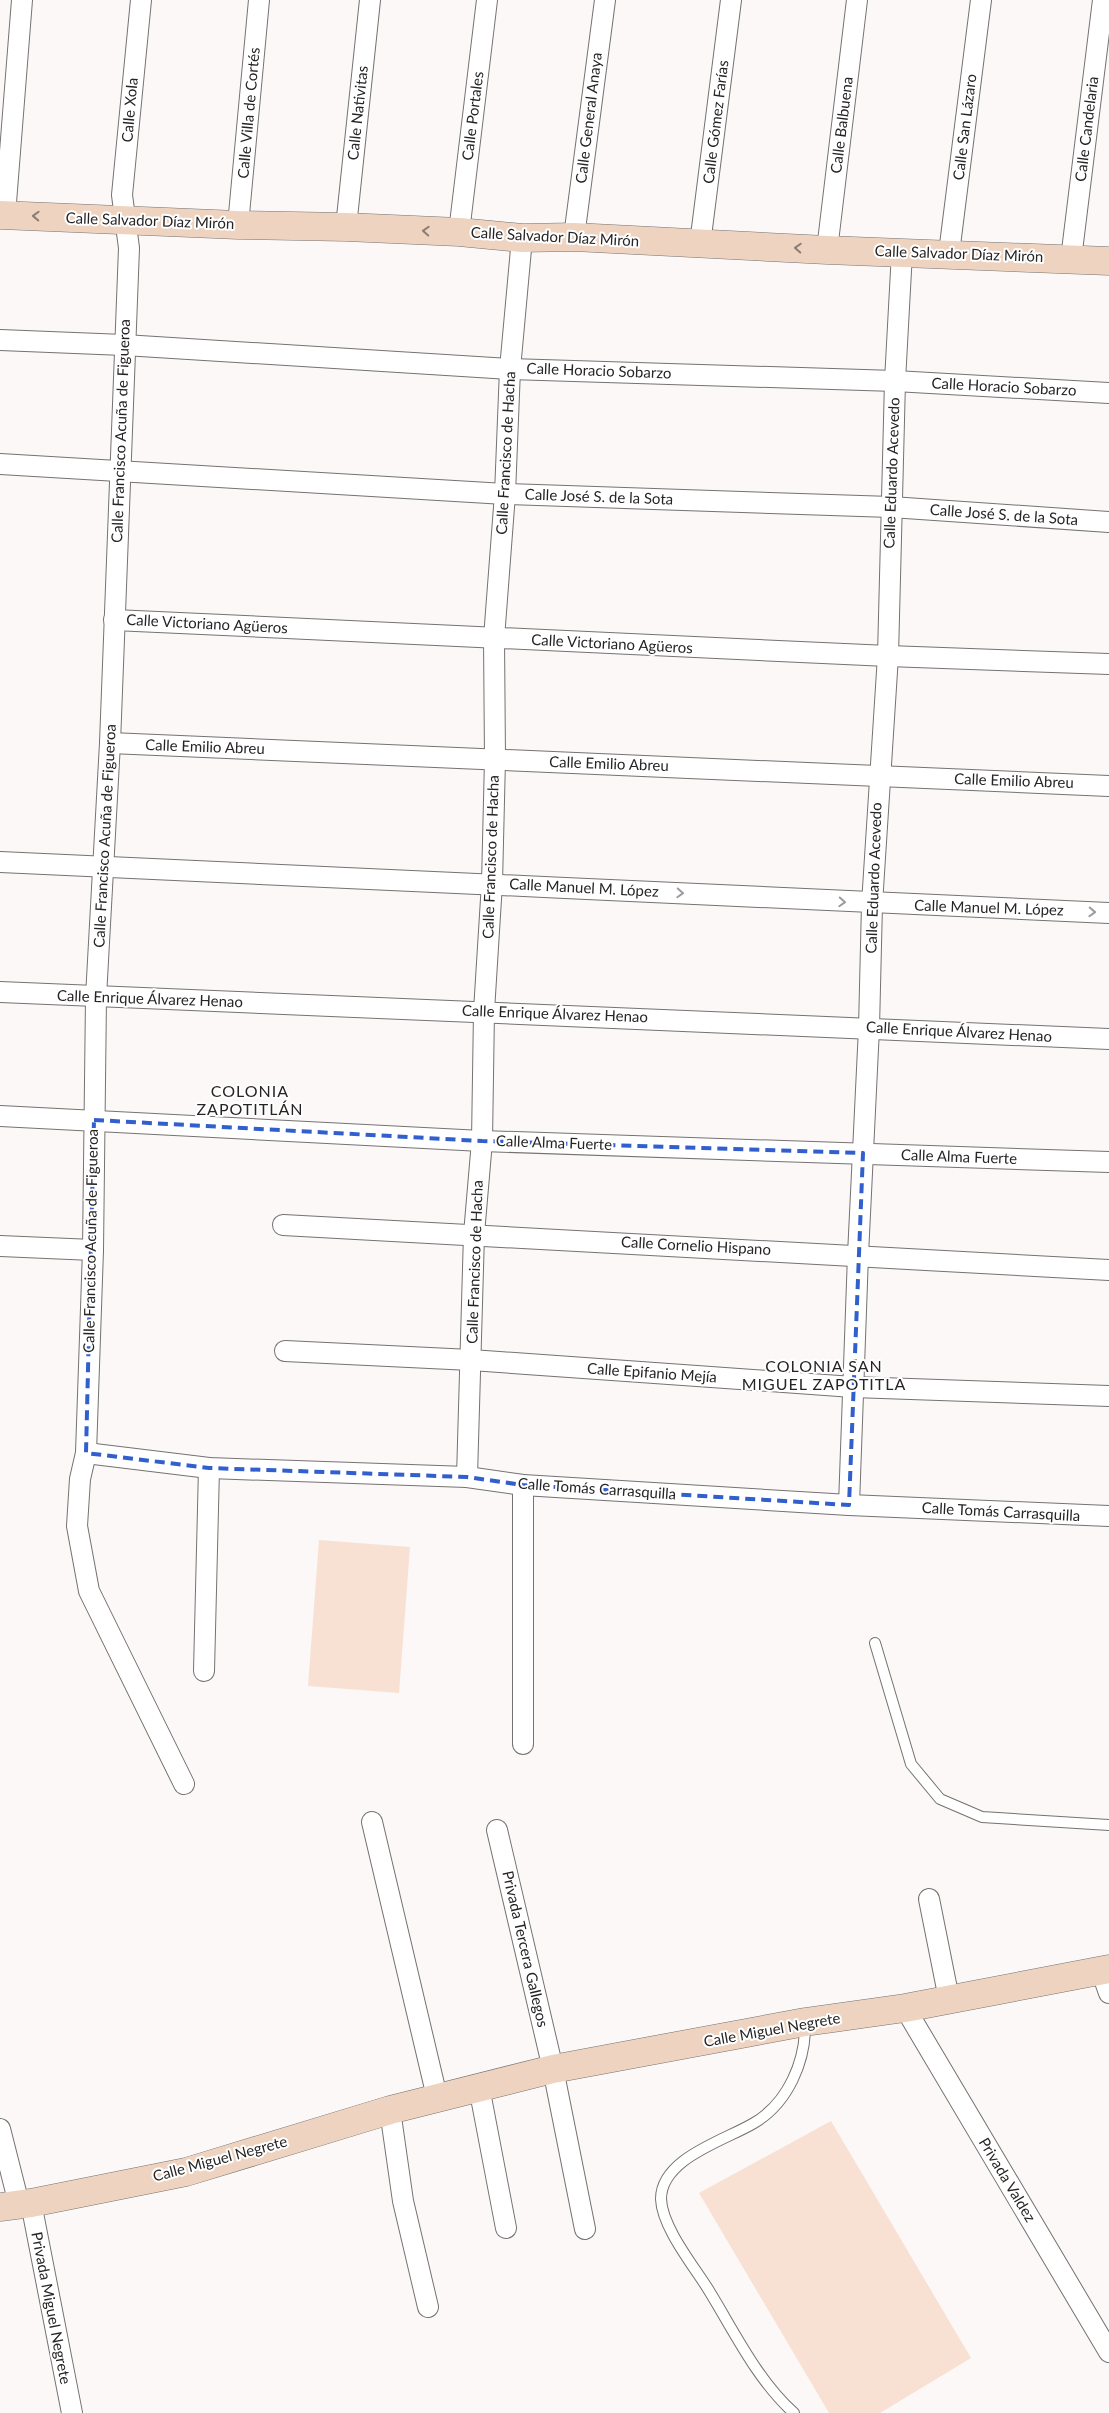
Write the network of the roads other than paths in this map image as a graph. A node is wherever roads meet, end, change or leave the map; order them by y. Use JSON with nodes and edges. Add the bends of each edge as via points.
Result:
{"nodes":[{"id":1,"x":22,"y":0,"type":"edge"},
{"id":2,"x":141,"y":0,"type":"edge"},
{"id":3,"x":259,"y":0,"type":"edge"},
{"id":4,"x":370,"y":0,"type":"edge"},
{"id":5,"x":487,"y":0,"type":"edge"},
{"id":6,"x":605,"y":0,"type":"edge"},
{"id":7,"x":731,"y":0,"type":"edge"},
{"id":8,"x":857,"y":0,"type":"edge"},
{"id":9,"x":981,"y":0,"type":"edge"},
{"id":10,"x":1103,"y":0,"type":"edge"},
{"id":11,"x":2,"y":215,"type":"edge"},
{"id":12,"x":125,"y":220,"type":"junction"},
{"id":13,"x":238,"y":225,"type":"junction"},
{"id":14,"x":346,"y":227,"type":"junction"},
{"id":15,"x":458,"y":232,"type":"junction"},
{"id":16,"x":574,"y":237,"type":"junction"},
{"id":17,"x":522,"y":238,"type":"junction"},
{"id":18,"x":700,"y":244,"type":"junction"},
{"id":19,"x":827,"y":250,"type":"junction"},
{"id":20,"x":902,"y":252,"type":"junction"},
{"id":21,"x":949,"y":253,"type":"junction"},
{"id":22,"x":1071,"y":259,"type":"junction"},
{"id":23,"x":1109,"y":261,"type":"edge"},
{"id":24,"x":0,"y":340,"type":"edge"},
{"id":25,"x":124,"y":345,"type":"junction"},
{"id":26,"x":510,"y":369,"type":"junction"},
{"id":27,"x":894,"y":381,"type":"junction"},
{"id":28,"x":1109,"y":393,"type":"edge"},
{"id":29,"x":0,"y":464,"type":"edge"},
{"id":30,"x":119,"y":470,"type":"junction"},
{"id":31,"x":505,"y":494,"type":"junction"},
{"id":32,"x":891,"y":507,"type":"junction"},
{"id":33,"x":1109,"y":522,"type":"edge"},
{"id":34,"x":114,"y":620,"type":"junction"},
{"id":35,"x":494,"y":638,"type":"junction"},
{"id":36,"x":888,"y":656,"type":"junction"},
{"id":37,"x":1109,"y":664,"type":"edge"},
{"id":38,"x":110,"y":743,"type":"junction"},
{"id":39,"x":495,"y":759,"type":"junction"},
{"id":40,"x":878,"y":776,"type":"junction"},
{"id":41,"x":1109,"y":786,"type":"edge"},
{"id":42,"x":0,"y":862,"type":"edge"},
{"id":43,"x":104,"y":866,"type":"junction"},
{"id":44,"x":492,"y":883,"type":"junction"},
{"id":45,"x":872,"y":904,"type":"junction"},
{"id":46,"x":1109,"y":913,"type":"edge"},
{"id":47,"x":0,"y":992,"type":"edge"},
{"id":48,"x":96,"y":997,"type":"junction"},
{"id":49,"x":484,"y":1011,"type":"junction"},
{"id":50,"x":869,"y":1028,"type":"junction"},
{"id":51,"x":1109,"y":1039,"type":"edge"},
{"id":52,"x":0,"y":1116,"type":"edge"},
{"id":53,"x":94,"y":1120,"type":"junction"},
{"id":54,"x":482,"y":1141,"type":"junction"},
{"id":55,"x":863,"y":1153,"type":"junction"},
{"id":56,"x":1109,"y":1162,"type":"edge"},
{"id":57,"x":283,"y":1225,"type":"dead end"},
{"id":58,"x":474,"y":1234,"type":"junction"},
{"id":59,"x":0,"y":1246,"type":"edge"},
{"id":60,"x":93,"y":1250,"type":"junction"},
{"id":61,"x":858,"y":1255,"type":"junction"},
{"id":62,"x":1109,"y":1270,"type":"edge"},
{"id":63,"x":285,"y":1352,"type":"dead end"},
{"id":64,"x":471,"y":1360,"type":"junction"},
{"id":65,"x":853,"y":1387,"type":"junction"},
{"id":66,"x":1109,"y":1396,"type":"edge"},
{"id":67,"x":86,"y":1453,"type":"junction"},
{"id":68,"x":210,"y":1468,"type":"junction"},
{"id":69,"x":467,"y":1477,"type":"junction"},
{"id":70,"x":523,"y":1485,"type":"junction"},
{"id":71,"x":849,"y":1505,"type":"junction"},
{"id":72,"x":1109,"y":1516,"type":"edge"},
{"id":73,"x":874,"y":1643,"type":"dead end"},
{"id":74,"x":204,"y":1671,"type":"dead end"},
{"id":75,"x":523,"y":1744,"type":"dead end"},
{"id":76,"x":184,"y":1784,"type":"dead end"},
{"id":77,"x":372,"y":1822,"type":"dead end"},
{"id":78,"x":1109,"y":1825,"type":"edge"},
{"id":79,"x":497,"y":1830,"type":"dead end"},
{"id":80,"x":929,"y":1899,"type":"dead end"},
{"id":81,"x":1106,"y":1977,"type":"edge"},
{"id":82,"x":949,"y":1999,"type":"junction"},
{"id":83,"x":905,"y":2008,"type":"junction"},
{"id":84,"x":805,"y":2022,"type":"junction"},
{"id":85,"x":554,"y":2068,"type":"junction"},
{"id":86,"x":479,"y":2087,"type":"junction"},
{"id":87,"x":437,"y":2097,"type":"junction"},
{"id":88,"x":390,"y":2110,"type":"junction"},
{"id":89,"x":0,"y":2129,"type":"edge"},
{"id":90,"x":17,"y":2205,"type":"edge"},
{"id":91,"x":506,"y":2228,"type":"dead end"},
{"id":92,"x":585,"y":2229,"type":"dead end"},
{"id":93,"x":428,"y":2307,"type":"dead end"},
{"id":94,"x":1109,"y":2352,"type":"edge"},
{"id":95,"x":72,"y":2413,"type":"edge"},
{"id":96,"x":794,"y":2413,"type":"edge"}],
"edges":[{"from":1,"to":11,"type":"street"},
{"from":2,"to":12,"type":"street","name":"Calle Xola","via":[[122,195]]},
{"from":3,"to":13,"type":"street","name":"Calle Villa de Cortés"},
{"from":4,"to":14,"type":"street","name":"Calle Nativitas"},
{"from":5,"to":15,"type":"street","name":"Calle Portales"},
{"from":6,"to":16,"type":"street","name":"Calle General Anaya"},
{"from":7,"to":18,"type":"street","name":"Calle Gómez Farías"},
{"from":8,"to":19,"type":"street","name":"Calle Balbuena"},
{"from":9,"to":21,"type":"street","name":"Calle San Lázaro"},
{"from":10,"to":22,"type":"street","name":"Calle Candelaria"},
{"from":12,"to":11,"type":"street","name":"Calle Salvador Díaz Mirón","one_way":true},
{"from":12,"to":13,"type":"street","name":"Calle Salvador Díaz Mirón"},
{"from":12,"to":25,"type":"street","name":"Calle Francisco Acuña de Figueroa","via":[[129,248]]},
{"from":13,"to":14,"type":"street","name":"Calle Salvador Díaz Mirón"},
{"from":15,"to":14,"type":"street","name":"Calle Salvador Díaz Mirón","one_way":true},
{"from":15,"to":17,"type":"street","name":"Calle Salvador Díaz Mirón"},
{"from":16,"to":17,"type":"street","name":"Calle Salvador Díaz Mirón"},
{"from":16,"to":18,"type":"street","name":"Calle Salvador Díaz Mirón"},
{"from":17,"to":26,"type":"street","name":"Calle Francisco de Hacha"},
{"from":19,"to":18,"type":"street","name":"Calle Salvador Díaz Mirón","one_way":true},
{"from":19,"to":20,"type":"street","name":"Calle Salvador Díaz Mirón"},
{"from":20,"to":21,"type":"street","name":"Calle Salvador Díaz Mirón"},
{"from":20,"to":27,"type":"street","name":"Calle Eduardo Acevedo"},
{"from":21,"to":22,"type":"street","name":"Calle Salvador Díaz Mirón"},
{"from":22,"to":23,"type":"street","name":"Calle Salvador Díaz Mirón"},
{"from":24,"to":25,"type":"street","name":"Calle Horacio Sobarzo"},
{"from":25,"to":26,"type":"street","name":"Calle Horacio Sobarzo"},
{"from":25,"to":30,"type":"street","name":"Calle Francisco Acuña de Figueroa"},
{"from":26,"to":27,"type":"street","name":"Calle Horacio Sobarzo"},
{"from":26,"to":31,"type":"street","name":"Calle Francisco de Hacha"},
{"from":27,"to":28,"type":"street","name":"Calle Horacio Sobarzo"},
{"from":27,"to":32,"type":"street","name":"Calle Eduardo Acevedo"},
{"from":29,"to":30,"type":"street","name":"Calle José S. de la Sota"},
{"from":30,"to":31,"type":"street","name":"Calle José S. de la Sota"},
{"from":30,"to":34,"type":"street","name":"Calle Francisco Acuña de Figueroa"},
{"from":31,"to":32,"type":"street","name":"Calle José S. de la Sota"},
{"from":31,"to":35,"type":"street","name":"Calle Francisco de Hacha"},
{"from":32,"to":33,"type":"street","name":"Calle José S. de la Sota"},
{"from":32,"to":36,"type":"street","name":"Calle Eduardo Acevedo"},
{"from":34,"to":35,"type":"street","name":"Calle Victoriano Agüeros"},
{"from":34,"to":38,"type":"street","name":"Calle Francisco Acuña de Figueroa"},
{"from":35,"to":36,"type":"street","name":"Calle Victoriano Agüeros"},
{"from":35,"to":39,"type":"street","name":"Calle Francisco de Hacha"},
{"from":36,"to":37,"type":"street","name":"Calle Victoriano Agüeros"},
{"from":36,"to":40,"type":"street","name":"Calle Eduardo Acevedo"},
{"from":38,"to":39,"type":"street","name":"Calle Emilio Abreu"},
{"from":38,"to":43,"type":"street","name":"Calle Francisco Acuña de Figueroa"},
{"from":39,"to":40,"type":"street","name":"Calle Emilio Abreu"},
{"from":39,"to":44,"type":"street","name":"Calle Francisco de Hacha"},
{"from":40,"to":41,"type":"street","name":"Calle Emilio Abreu"},
{"from":40,"to":45,"type":"street","name":"Calle Eduardo Acevedo"},
{"from":42,"to":43,"type":"street","name":"Calle Manuel M. López"},
{"from":43,"to":44,"type":"street","name":"Calle Manuel M. López"},
{"from":43,"to":48,"type":"street","name":"Calle Francisco Acuña de Figueroa"},
{"from":44,"to":45,"type":"street","name":"Calle Manuel M. López","one_way":true},
{"from":44,"to":49,"type":"street","name":"Calle Francisco de Hacha"},
{"from":45,"to":46,"type":"street","name":"Calle Manuel M. López","one_way":true},
{"from":45,"to":50,"type":"street","name":"Calle Eduardo Acevedo"},
{"from":47,"to":48,"type":"street","name":"Calle Enrique Álvarez Henao"},
{"from":48,"to":49,"type":"street","name":"Calle Enrique Álvarez Henao"},
{"from":48,"to":53,"type":"street","name":"Calle Francisco Acuña de Figueroa"},
{"from":49,"to":50,"type":"street","name":"Calle Enrique Álvarez Henao"},
{"from":49,"to":54,"type":"street","name":"Calle Francisco de Hacha"},
{"from":50,"to":51,"type":"street","name":"Calle Enrique Álvarez Henao"},
{"from":50,"to":55,"type":"street","name":"Calle Eduardo Acevedo"},
{"from":52,"to":53,"type":"street","name":"Calle Alma Fuerte"},
{"from":53,"to":54,"type":"street","name":"Calle Alma Fuerte"},
{"from":53,"to":60,"type":"street","name":"Calle Francisco Acuña de Figueroa"},
{"from":54,"to":55,"type":"street","name":"Calle Alma Fuerte"},
{"from":54,"to":58,"type":"street","name":"Calle Francisco de Hacha"},
{"from":55,"to":56,"type":"street","name":"Calle Alma Fuerte"},
{"from":55,"to":61,"type":"street","name":"Calle Eduardo Acevedo"},
{"from":57,"to":58,"type":"street","name":"Calle Cornelio Hispano"},
{"from":58,"to":61,"type":"street","name":"Calle Cornelio Hispano"},
{"from":58,"to":64,"type":"street","name":"Calle Francisco de Hacha"},
{"from":59,"to":60,"type":"street"},
{"from":60,"to":67,"type":"street","name":"Calle Francisco Acuña de Figueroa"},
{"from":61,"to":62,"type":"street","name":"Calle Cornelio Hispano"},
{"from":61,"to":65,"type":"street","name":"Calle Eduardo Acevedo"},
{"from":63,"to":64,"type":"street","name":"Calle Epifanio Mejía"},
{"from":64,"to":65,"type":"street","name":"Calle Epifanio Mejía"},
{"from":64,"to":69,"type":"street","name":"Calle Francisco de Hacha"},
{"from":65,"to":66,"type":"street","name":"Calle Epifanio Mejía"},
{"from":65,"to":71,"type":"street","name":"Calle Eduardo Acevedo"},
{"from":67,"to":68,"type":"street","name":"Calle Tomás Carrasquilla"},
{"from":67,"to":76,"type":"street","name":"Calle Francisco Acuña de Figueroa","via":[[76,1526],[89,1591]]},
{"from":68,"to":69,"type":"street","name":"Calle Tomás Carrasquilla"},
{"from":68,"to":74,"type":"street"},
{"from":69,"to":70,"type":"street","name":"Calle Tomás Carrasquilla"},
{"from":70,"to":71,"type":"street","name":"Calle Tomás Carrasquilla"},
{"from":70,"to":75,"type":"street"},
{"from":71,"to":72,"type":"street","name":"Calle Tomás Carrasquilla"},
{"from":73,"to":78,"type":"lane","via":[[911,1764],[940,1799],[982,1817]]},
{"from":77,"to":87,"type":"street"},
{"from":79,"to":85,"type":"street","name":"Privada Tercera Gallegos"},
{"from":80,"to":82,"type":"street"},
{"from":81,"to":82,"type":"street","name":"Calle Miguel Negrete"},
{"from":82,"to":83,"type":"street","name":"Calle Miguel Negrete"},
{"from":83,"to":84,"type":"street","name":"Calle Miguel Negrete"},
{"from":83,"to":94,"type":"street","name":"Privada Valdez"},
{"from":84,"to":85,"type":"street","name":"Calle Miguel Negrete"},
{"from":84,"to":96,"type":"lane","via":[[798,2069],[784,2094],[754,2123],[719,2139],[673,2170],[665,2181],[661,2198],[669,2227],[752,2362],[780,2400]]},
{"from":85,"to":86,"type":"street","name":"Calle Miguel Negrete"},
{"from":85,"to":92,"type":"street","name":"Privada Tercera Gallegos"},
{"from":86,"to":87,"type":"street","name":"Calle Miguel Negrete"},
{"from":86,"to":91,"type":"street"},
{"from":87,"to":88,"type":"street","name":"Calle Miguel Negrete"},
{"from":88,"to":90,"type":"street","name":"Calle Miguel Negrete","via":[[186,2172]]},
{"from":88,"to":93,"type":"street","via":[[404,2201]]},
{"from":89,"to":90,"type":"street","name":"Privada Miguel Negrete"},
{"from":90,"to":95,"type":"street","name":"Privada Miguel Negrete"}]}
